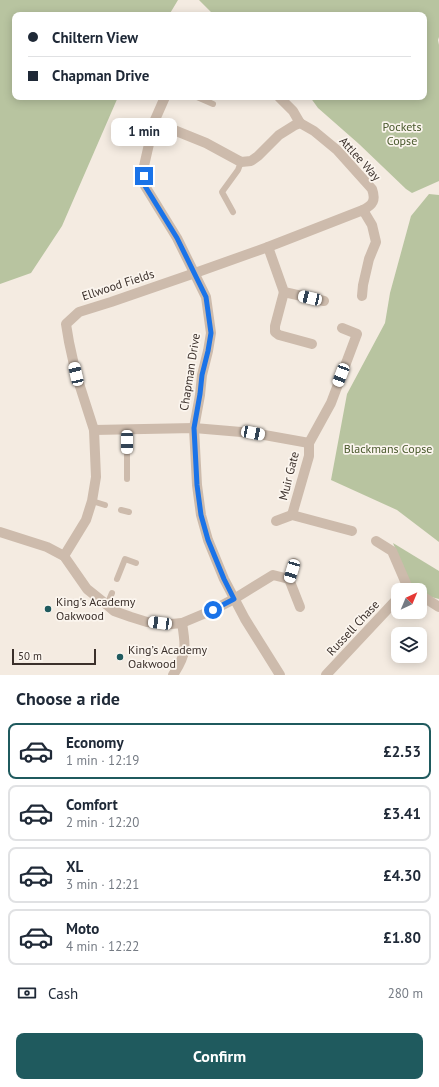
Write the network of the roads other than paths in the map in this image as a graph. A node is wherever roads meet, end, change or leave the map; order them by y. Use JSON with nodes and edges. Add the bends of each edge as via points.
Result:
{"nodes":[{"id":1,"x":164,"y":100,"type":"edge"},
{"id":2,"x":204,"y":100,"type":"edge"},
{"id":3,"x":282,"y":100,"type":"edge"},
{"id":4,"x":213,"y":104,"type":"dead end"},
{"id":5,"x":154,"y":122,"type":"junction"},
{"id":6,"x":300,"y":123,"type":"junction"},
{"id":7,"x":241,"y":162,"type":"junction"},
{"id":8,"x":363,"y":210,"type":"junction"},
{"id":9,"x":233,"y":212,"type":"dead end"},
{"id":10,"x":268,"y":247,"type":"junction"},
{"id":11,"x":195,"y":273,"type":"junction"},
{"id":12,"x":284,"y":292,"type":"junction"},
{"id":13,"x":362,"y":296,"type":"dead end"},
{"id":14,"x":324,"y":301,"type":"dead end"},
{"id":15,"x":342,"y":328,"type":"dead end"},
{"id":16,"x":312,"y":344,"type":"dead end"},
{"id":17,"x":194,"y":428,"type":"junction"},
{"id":18,"x":126,"y":429,"type":"junction"},
{"id":19,"x":94,"y":430,"type":"junction"},
{"id":20,"x":309,"y":443,"type":"junction"},
{"id":21,"x":127,"y":479,"type":"dead end"},
{"id":22,"x":92,"y":501,"type":"junction"},
{"id":23,"x":104,"y":505,"type":"dead end"},
{"id":24,"x":121,"y":510,"type":"dead end"},
{"id":25,"x":128,"y":512,"type":"dead end"},
{"id":26,"x":292,"y":515,"type":"junction"},
{"id":27,"x":276,"y":521,"type":"dead end"},
{"id":28,"x":352,"y":531,"type":"dead end"},
{"id":29,"x":0,"y":532,"type":"edge"},
{"id":30,"x":376,"y":541,"type":"dead end"},
{"id":31,"x":64,"y":556,"type":"junction"},
{"id":32,"x":136,"y":563,"type":"dead end"},
{"id":33,"x":294,"y":563,"type":"dead end"},
{"id":34,"x":289,"y":578,"type":"junction"},
{"id":35,"x":117,"y":579,"type":"dead end"},
{"id":36,"x":405,"y":583,"type":"edge"},
{"id":37,"x":112,"y":593,"type":"dead end"},
{"id":38,"x":234,"y":599,"type":"junction"},
{"id":39,"x":427,"y":599,"type":"edge"},
{"id":40,"x":107,"y":605,"type":"junction"},
{"id":41,"x":391,"y":605,"type":"edge"},
{"id":42,"x":300,"y":607,"type":"dead end"},
{"id":43,"x":439,"y":607,"type":"edge"},
{"id":44,"x":182,"y":623,"type":"junction"},
{"id":45,"x":173,"y":675,"type":"edge"},
{"id":46,"x":280,"y":675,"type":"edge"},
{"id":47,"x":326,"y":675,"type":"edge"}],
"edges":[{"from":1,"to":5,"type":"street","name":"Chapman Drive"},
{"from":2,"to":4,"type":"lane"},
{"from":3,"to":6,"type":"street"},
{"from":5,"to":7,"type":"street","via":[[206,143]]},
{"from":5,"to":11,"type":"street","name":"Chapman Drive","via":[[144,166],[145,186]]},
{"from":6,"to":7,"type":"street","via":[[278,135],[258,156],[250,161]]},
{"from":6,"to":8,"type":"street","name":"Attlee Way","via":[[337,150],[372,189],[374,200],[370,207]]},
{"from":7,"to":9,"type":"lane","via":[[222,192]]},
{"from":8,"to":10,"type":"street"},
{"from":8,"to":13,"type":"street","via":[[372,225],[376,242],[369,259]]},
{"from":10,"to":11,"type":"street"},
{"from":10,"to":12,"type":"street"},
{"from":11,"to":17,"type":"street","name":"Chapman Drive","via":[[206,297],[211,333]]},
{"from":11,"to":19,"type":"street","name":"Ellwood Fields","via":[[79,312],[66,324],[76,374]]},
{"from":12,"to":14,"type":"street"},
{"from":12,"to":16,"type":"street","via":[[275,332]]},
{"from":15,"to":20,"type":"street","name":"Muir Gate","via":[[357,334],[331,403]]},
{"from":17,"to":18,"type":"street","name":"Muir Gate"},
{"from":17,"to":20,"type":"street","name":"Muir Gate","via":[[253,433]]},
{"from":17,"to":38,"type":"street","name":"Chapman Drive","via":[[201,515],[208,540]]},
{"from":18,"to":19,"type":"street","name":"Muir Gate"},
{"from":18,"to":21,"type":"lane"},
{"from":19,"to":22,"type":"street","via":[[96,477]]},
{"from":20,"to":26,"type":"street","name":"Muir Gate","via":[[309,456]]},
{"from":22,"to":23,"type":"lane"},
{"from":22,"to":31,"type":"street","via":[[86,520]]},
{"from":24,"to":25,"type":"lane"},
{"from":26,"to":27,"type":"street","name":"Muir Gate"},
{"from":26,"to":28,"type":"street","name":"Muir Gate"},
{"from":29,"to":31,"type":"street","via":[[47,547]]},
{"from":30,"to":36,"type":"street","via":[[392,551]]},
{"from":31,"to":40,"type":"street","via":[[87,589]]},
{"from":32,"to":35,"type":"lane","via":[[125,559]]},
{"from":33,"to":34,"type":"street"},
{"from":34,"to":38,"type":"street","via":[[273,575]]},
{"from":34,"to":42,"type":"street"},
{"from":37,"to":40,"type":"lane"},
{"from":38,"to":44,"type":"street"},
{"from":38,"to":46,"type":"street","name":"Chapman Drive"},
{"from":39,"to":43,"type":"street"},
{"from":40,"to":44,"type":"street","via":[[114,611],[148,622]]},
{"from":41,"to":47,"type":"street","name":"Russell Chase"},
{"from":44,"to":45,"type":"street","via":[[184,652]]}]}
